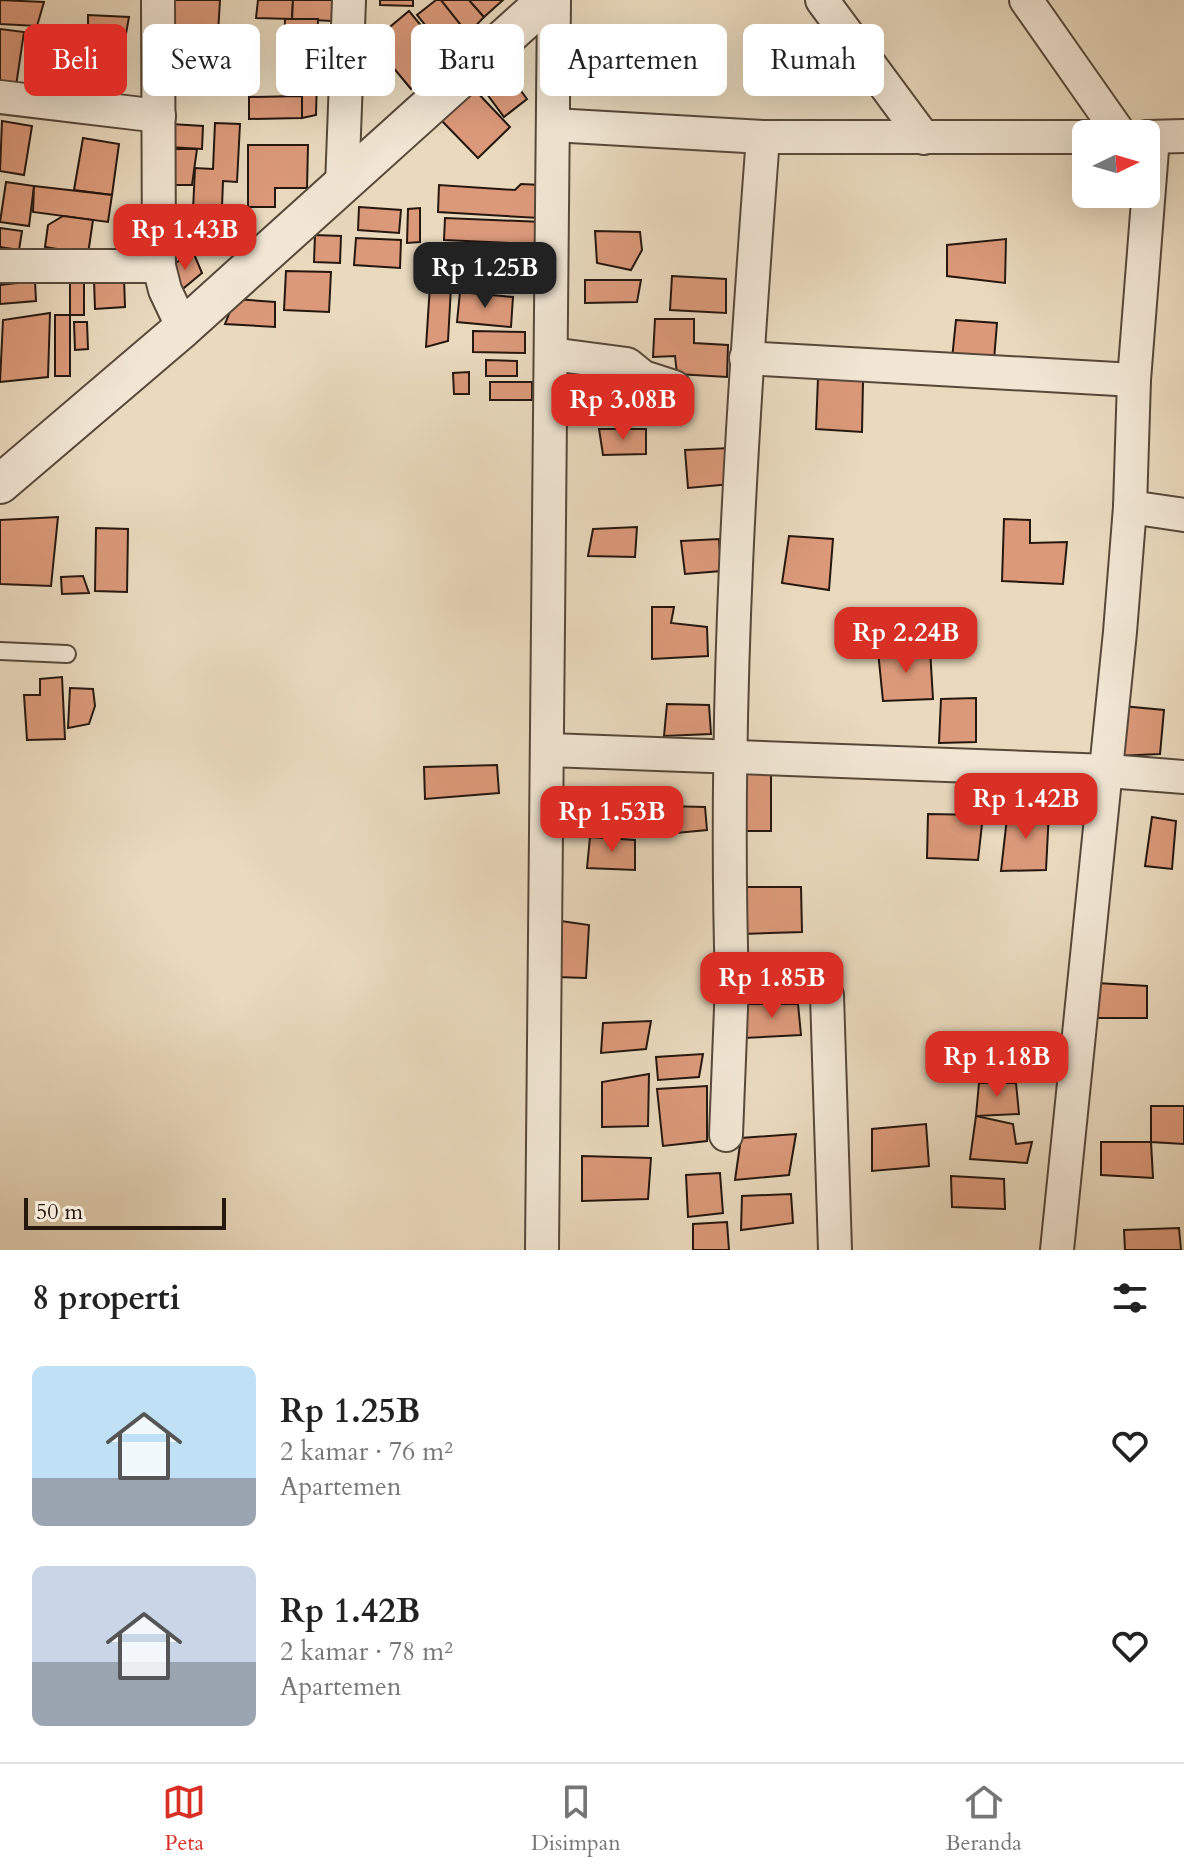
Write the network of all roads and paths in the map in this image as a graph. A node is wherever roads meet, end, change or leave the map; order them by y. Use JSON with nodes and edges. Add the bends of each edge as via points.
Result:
{"nodes":[{"id":1,"x":158,"y":0,"type":"edge"},
{"id":2,"x":349,"y":0,"type":"edge"},
{"id":3,"x":547,"y":0,"type":"edge"},
{"id":4,"x":554,"y":0,"type":"edge"},
{"id":5,"x":822,"y":0,"type":"edge"},
{"id":6,"x":1026,"y":0,"type":"edge"},
{"id":7,"x":0,"y":97,"type":"edge"},
{"id":8,"x":159,"y":116,"type":"junction"},
{"id":9,"x":1110,"y":120,"type":"edge"},
{"id":10,"x":553,"y":125,"type":"junction"},
{"id":11,"x":763,"y":137,"type":"junction"},
{"id":12,"x":1072,"y":137,"type":"edge"},
{"id":13,"x":1161,"y":137,"type":"edge"},
{"id":14,"x":924,"y":138,"type":"junction"},
{"id":15,"x":342,"y":186,"type":"junction"},
{"id":16,"x":0,"y":266,"type":"edge"},
{"id":17,"x":159,"y":266,"type":"junction"},
{"id":18,"x":183,"y":328,"type":"junction"},
{"id":19,"x":551,"y":354,"type":"junction"},
{"id":20,"x":746,"y":358,"type":"junction"},
{"id":21,"x":1134,"y":380,"type":"junction"},
{"id":22,"x":674,"y":387,"type":"dead end"},
{"id":23,"x":0,"y":484,"type":"edge"},
{"id":24,"x":1130,"y":507,"type":"junction"},
{"id":25,"x":1184,"y":515,"type":"edge"},
{"id":26,"x":0,"y":651,"type":"edge"},
{"id":27,"x":67,"y":654,"type":"dead end"},
{"id":28,"x":549,"y":750,"type":"junction"},
{"id":29,"x":731,"y":757,"type":"junction"},
{"id":30,"x":1108,"y":771,"type":"junction"},
{"id":31,"x":1184,"y":777,"type":"edge"},
{"id":32,"x":732,"y":983,"type":"junction"},
{"id":33,"x":726,"y":1135,"type":"dead end"},
{"id":34,"x":542,"y":1250,"type":"edge"},
{"id":35,"x":835,"y":1250,"type":"edge"},
{"id":36,"x":1057,"y":1250,"type":"edge"}],
"edges":[{"from":1,"to":8,"type":"street"},
{"from":2,"to":15,"type":"street"},
{"from":3,"to":15,"type":"street"},
{"from":4,"to":10,"type":"street"},
{"from":5,"to":14,"type":"street"},
{"from":6,"to":9,"type":"street"},
{"from":7,"to":8,"type":"street"},
{"from":8,"to":17,"type":"street"},
{"from":10,"to":11,"type":"street"},
{"from":10,"to":19,"type":"street"},
{"from":11,"to":14,"type":"street"},
{"from":11,"to":20,"type":"street"},
{"from":12,"to":14,"type":"street"},
{"from":13,"to":21,"type":"street"},
{"from":15,"to":18,"type":"street"},
{"from":16,"to":17,"type":"street"},
{"from":17,"to":18,"type":"street"},
{"from":18,"to":23,"type":"street"},
{"from":19,"to":22,"type":"street","via":[[627,364],[643,377]]},
{"from":19,"to":28,"type":"street"},
{"from":20,"to":21,"type":"street"},
{"from":20,"to":29,"type":"street"},
{"from":21,"to":24,"type":"street"},
{"from":24,"to":25,"type":"street"},
{"from":24,"to":30,"type":"street"},
{"from":26,"to":27,"type":"lane"},
{"from":28,"to":29,"type":"street"},
{"from":28,"to":34,"type":"street"},
{"from":29,"to":30,"type":"street"},
{"from":29,"to":32,"type":"street"},
{"from":30,"to":31,"type":"street"},
{"from":30,"to":36,"type":"street"},
{"from":32,"to":33,"type":"street"},
{"from":32,"to":35,"type":"street","via":[[810,980],[827,995]]}]}
